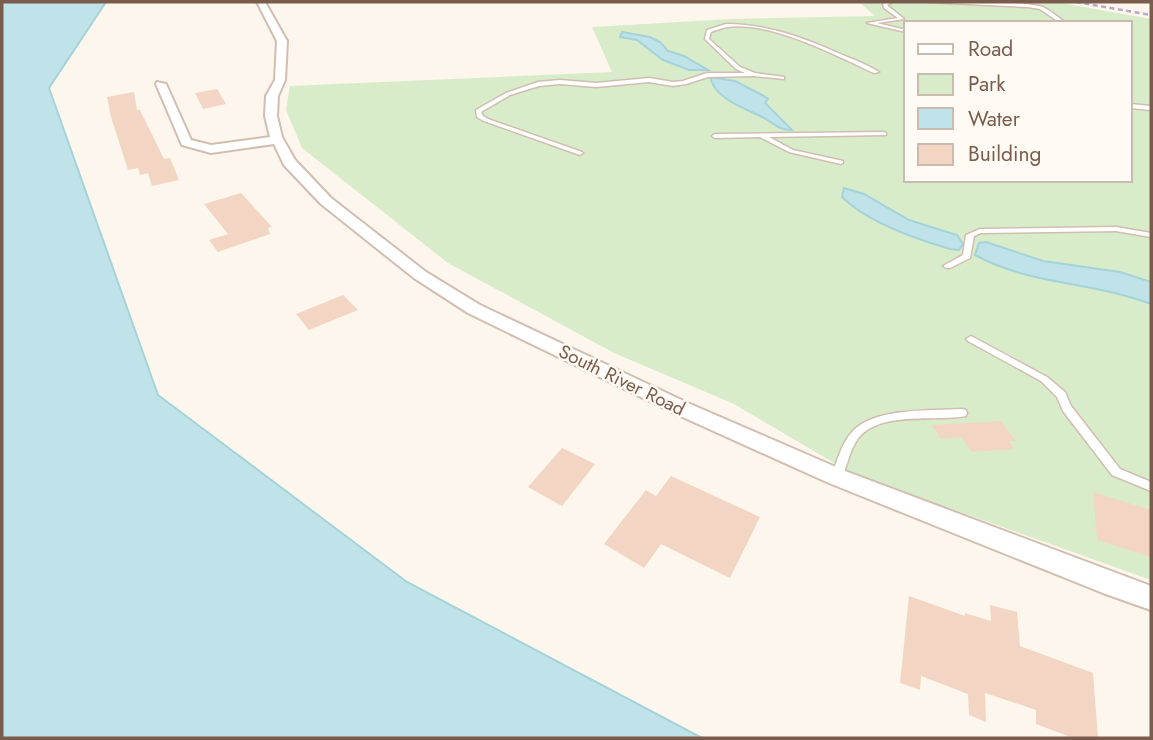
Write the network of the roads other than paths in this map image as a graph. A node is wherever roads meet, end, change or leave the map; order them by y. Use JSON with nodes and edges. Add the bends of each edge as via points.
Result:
{"nodes":[{"id":1,"x":261,"y":2,"type":"edge"},
{"id":2,"x":890,"y":2,"type":"edge"},
{"id":3,"x":930,"y":2,"type":"edge"},
{"id":4,"x":1061,"y":21,"type":"edge"},
{"id":5,"x":904,"y":31,"type":"edge"},
{"id":6,"x":876,"y":72,"type":"dead end"},
{"id":7,"x":754,"y":74,"type":"junction"},
{"id":8,"x":764,"y":75,"type":"dead end"},
{"id":9,"x":161,"y":84,"type":"dead end"},
{"id":10,"x":1132,"y":106,"type":"edge"},
{"id":11,"x":1151,"y":108,"type":"edge"},
{"id":12,"x":884,"y":134,"type":"dead end"},
{"id":13,"x":761,"y":135,"type":"junction"},
{"id":14,"x":715,"y":136,"type":"dead end"},
{"id":15,"x":278,"y":140,"type":"junction"},
{"id":16,"x":580,"y":153,"type":"dead end"},
{"id":17,"x":841,"y":162,"type":"dead end"},
{"id":18,"x":1151,"y":234,"type":"edge"},
{"id":19,"x":947,"y":266,"type":"dead end"},
{"id":20,"x":971,"y":339,"type":"dead end"},
{"id":21,"x":962,"y":414,"type":"dead end"},
{"id":22,"x":837,"y":477,"type":"junction"},
{"id":23,"x":1148,"y":483,"type":"edge"},
{"id":24,"x":1151,"y":598,"type":"edge"}],
"edges":[{"from":1,"to":15,"type":"street","name":"South River Road","via":[[282,41],[280,80],[272,96],[271,116]]},
{"from":2,"to":5,"type":"lane","via":[[886,7],[902,19],[869,23]]},
{"from":3,"to":4,"type":"lane","via":[[1034,7]]},
{"from":6,"to":7,"type":"lane","via":[[764,27],[722,26],[709,31],[707,38],[734,65]]},
{"from":7,"to":8,"type":"lane"},
{"from":7,"to":16,"type":"lane","via":[[707,75],[673,84],[649,80],[596,85],[538,83],[478,111],[486,120]]},
{"from":9,"to":15,"type":"street","via":[[186,142],[211,149]]},
{"from":10,"to":11,"type":"lane"},
{"from":12,"to":13,"type":"lane"},
{"from":13,"to":14,"type":"lane"},
{"from":13,"to":17,"type":"lane","via":[[792,151]]},
{"from":15,"to":22,"type":"street","name":"South River Road","via":[[289,162],[326,201],[420,275],[474,309]]},
{"from":18,"to":19,"type":"lane","via":[[1116,229],[980,231],[971,235],[967,256]]},
{"from":20,"to":23,"type":"lane","via":[[1044,379],[1061,395],[1116,472]]},
{"from":21,"to":22,"type":"lane","via":[[905,416],[874,423],[857,432]]},
{"from":22,"to":24,"type":"street","name":"South River Road"}]}
